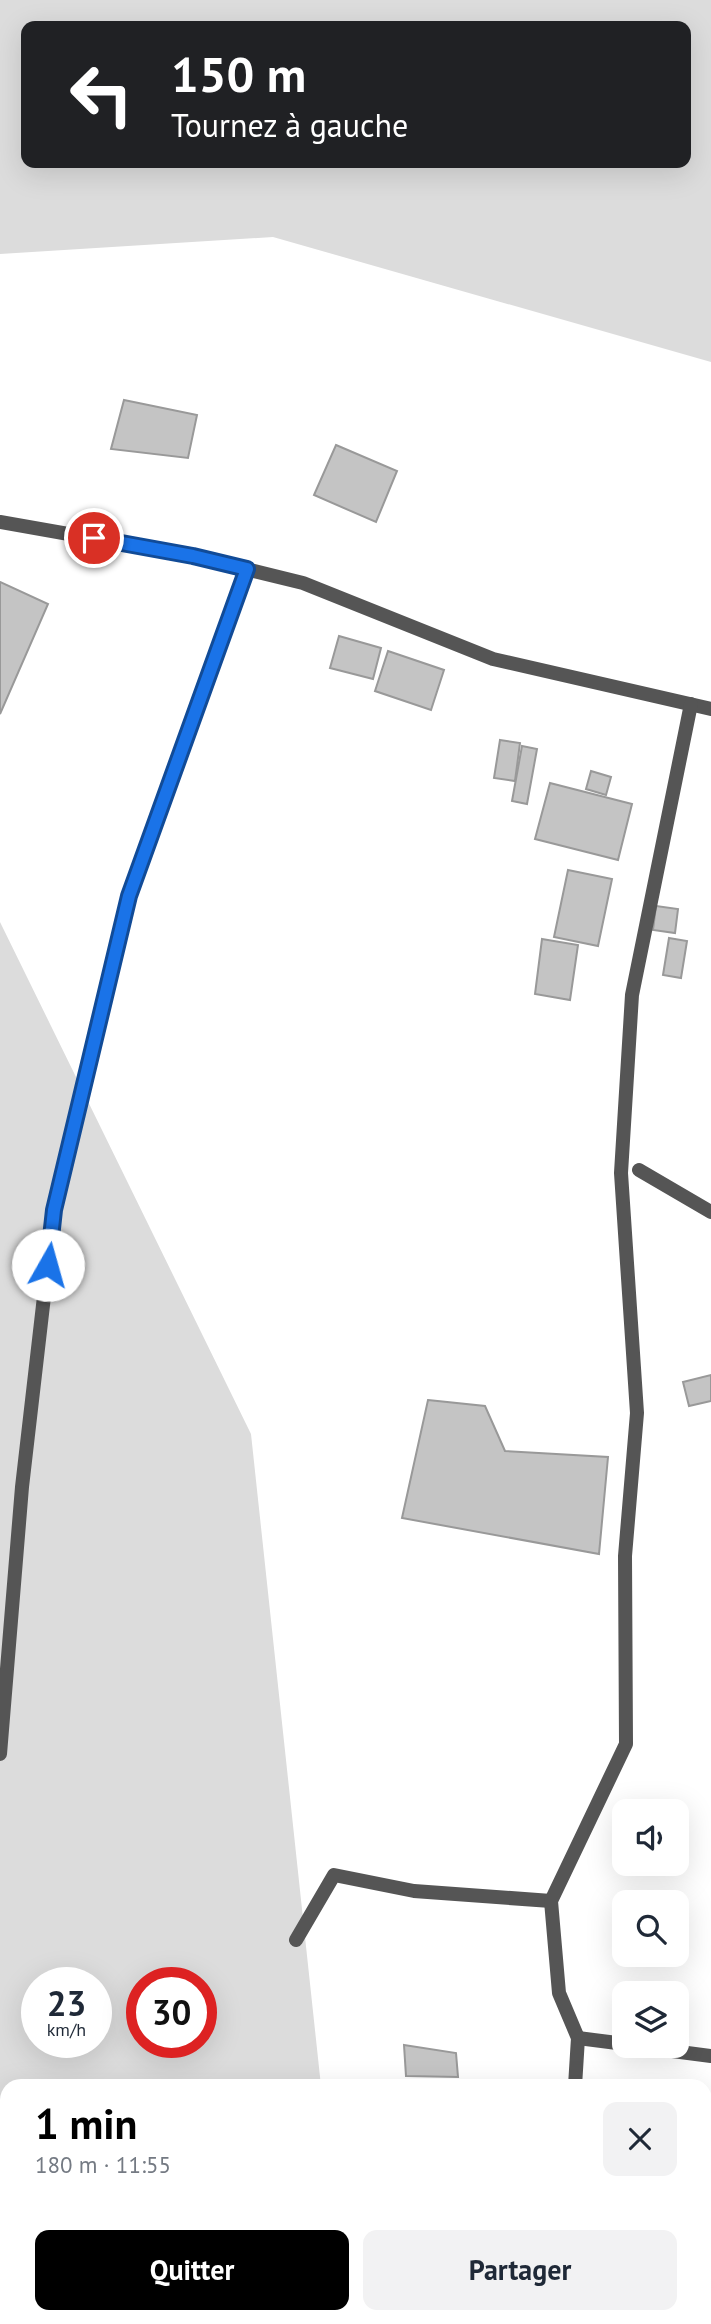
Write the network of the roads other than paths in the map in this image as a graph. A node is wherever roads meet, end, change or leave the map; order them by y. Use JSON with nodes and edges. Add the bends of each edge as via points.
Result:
{"nodes":[{"id":1,"x":0,"y":522,"type":"edge"},
{"id":2,"x":247,"y":569,"type":"junction"},
{"id":3,"x":691,"y":704,"type":"junction"},
{"id":4,"x":711,"y":709,"type":"edge"},
{"id":5,"x":639,"y":1170,"type":"dead end"},
{"id":6,"x":711,"y":1212,"type":"edge"},
{"id":7,"x":0,"y":1754,"type":"edge"},
{"id":8,"x":551,"y":1901,"type":"junction"},
{"id":9,"x":296,"y":1940,"type":"dead end"},
{"id":10,"x":578,"y":2038,"type":"junction"},
{"id":11,"x":612,"y":2043,"type":"edge"},
{"id":12,"x":689,"y":2053,"type":"edge"},
{"id":13,"x":711,"y":2056,"type":"edge"},
{"id":14,"x":575,"y":2079,"type":"edge"}],
"edges":[{"from":1,"to":2,"type":"street"},
{"from":2,"to":3,"type":"street","via":[[303,583],[493,659]]},
{"from":2,"to":7,"type":"street","via":[[129,896],[54,1210],[22,1486]]},
{"from":3,"to":4,"type":"street"},
{"from":3,"to":8,"type":"street","via":[[630,1022],[621,1173],[637,1413],[625,1556],[626,1744]]},
{"from":5,"to":6,"type":"street"},
{"from":8,"to":9,"type":"street","via":[[414,1891],[334,1875]]},
{"from":8,"to":10,"type":"street","via":[[559,1993]]},
{"from":10,"to":11,"type":"street"},
{"from":10,"to":14,"type":"street"},
{"from":12,"to":13,"type":"street"}]}
